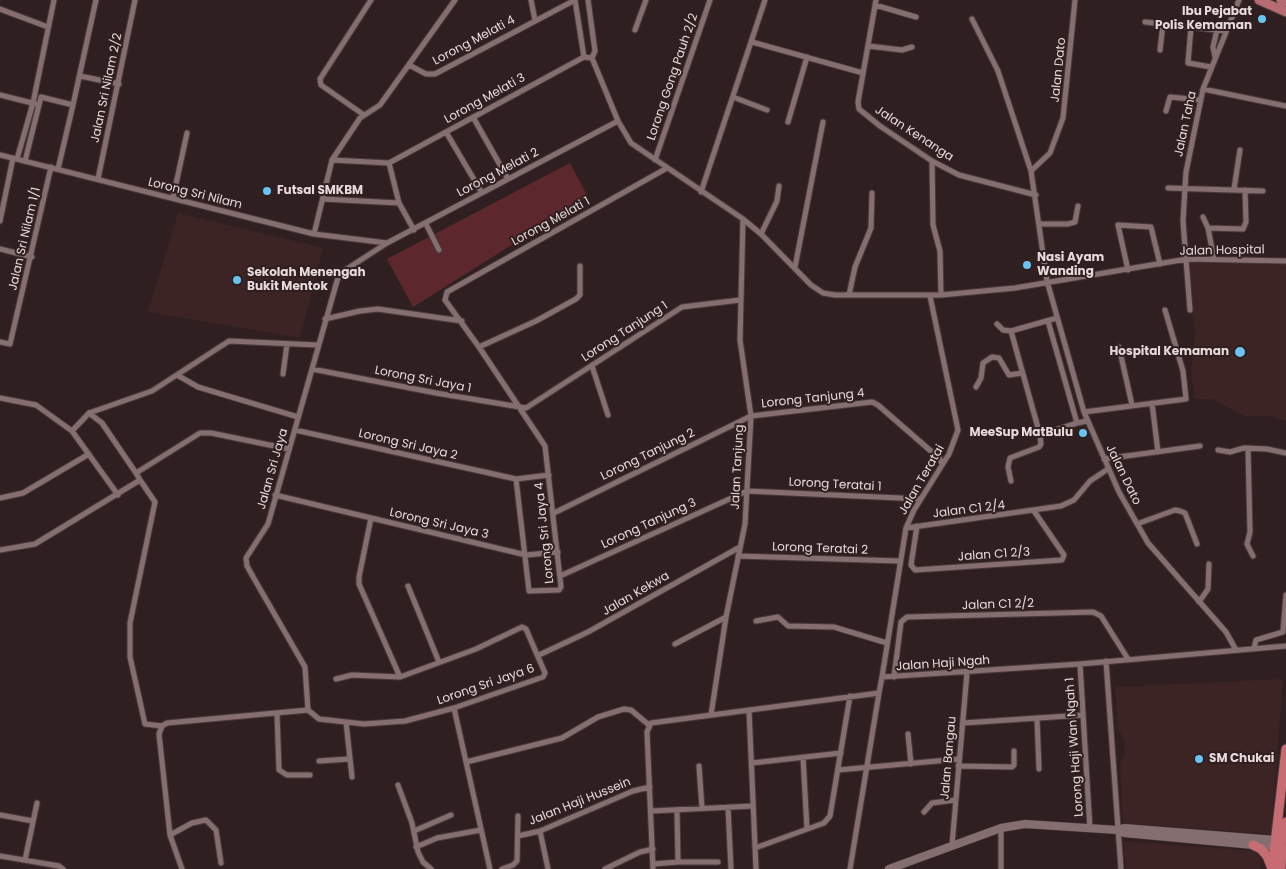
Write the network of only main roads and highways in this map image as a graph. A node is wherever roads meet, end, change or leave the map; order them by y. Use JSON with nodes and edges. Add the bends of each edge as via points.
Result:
{"nodes":[{"id":1,"x":1259,"y":0,"type":"edge"},
{"id":2,"x":1281,"y":0,"type":"edge"},
{"id":3,"x":1286,"y":2,"type":"edge"},
{"id":4,"x":1286,"y":12,"type":"edge"},
{"id":5,"x":1286,"y":749,"type":"edge"},
{"id":6,"x":1286,"y":822,"type":"edge"},
{"id":7,"x":1118,"y":830,"type":"junction"},
{"id":8,"x":1253,"y":845,"type":"junction"},
{"id":9,"x":1279,"y":846,"type":"edge"},
{"id":10,"x":900,"y":867,"type":"edge"},
{"id":11,"x":889,"y":869,"type":"edge"},
{"id":12,"x":1272,"y":869,"type":"edge"},
{"id":13,"x":1282,"y":869,"type":"edge"}],
"edges":[{"from":1,"to":4,"type":"main road"},
{"from":2,"to":3,"type":"main road"},
{"from":5,"to":9,"type":"highway"},
{"from":6,"to":9,"type":"highway"},
{"from":7,"to":8,"type":"main road"},
{"from":7,"to":9,"type":"main road","via":[[1124,828]]},
{"from":7,"to":10,"type":"main road","via":[[1025,824],[1001,828]]},
{"from":8,"to":9,"type":"main road"},
{"from":8,"to":12,"type":"highway","via":[[1268,856]]},
{"from":9,"to":12,"type":"highway"},
{"from":9,"to":13,"type":"highway","via":[[1283,851]]},
{"from":10,"to":11,"type":"main road"}]}
